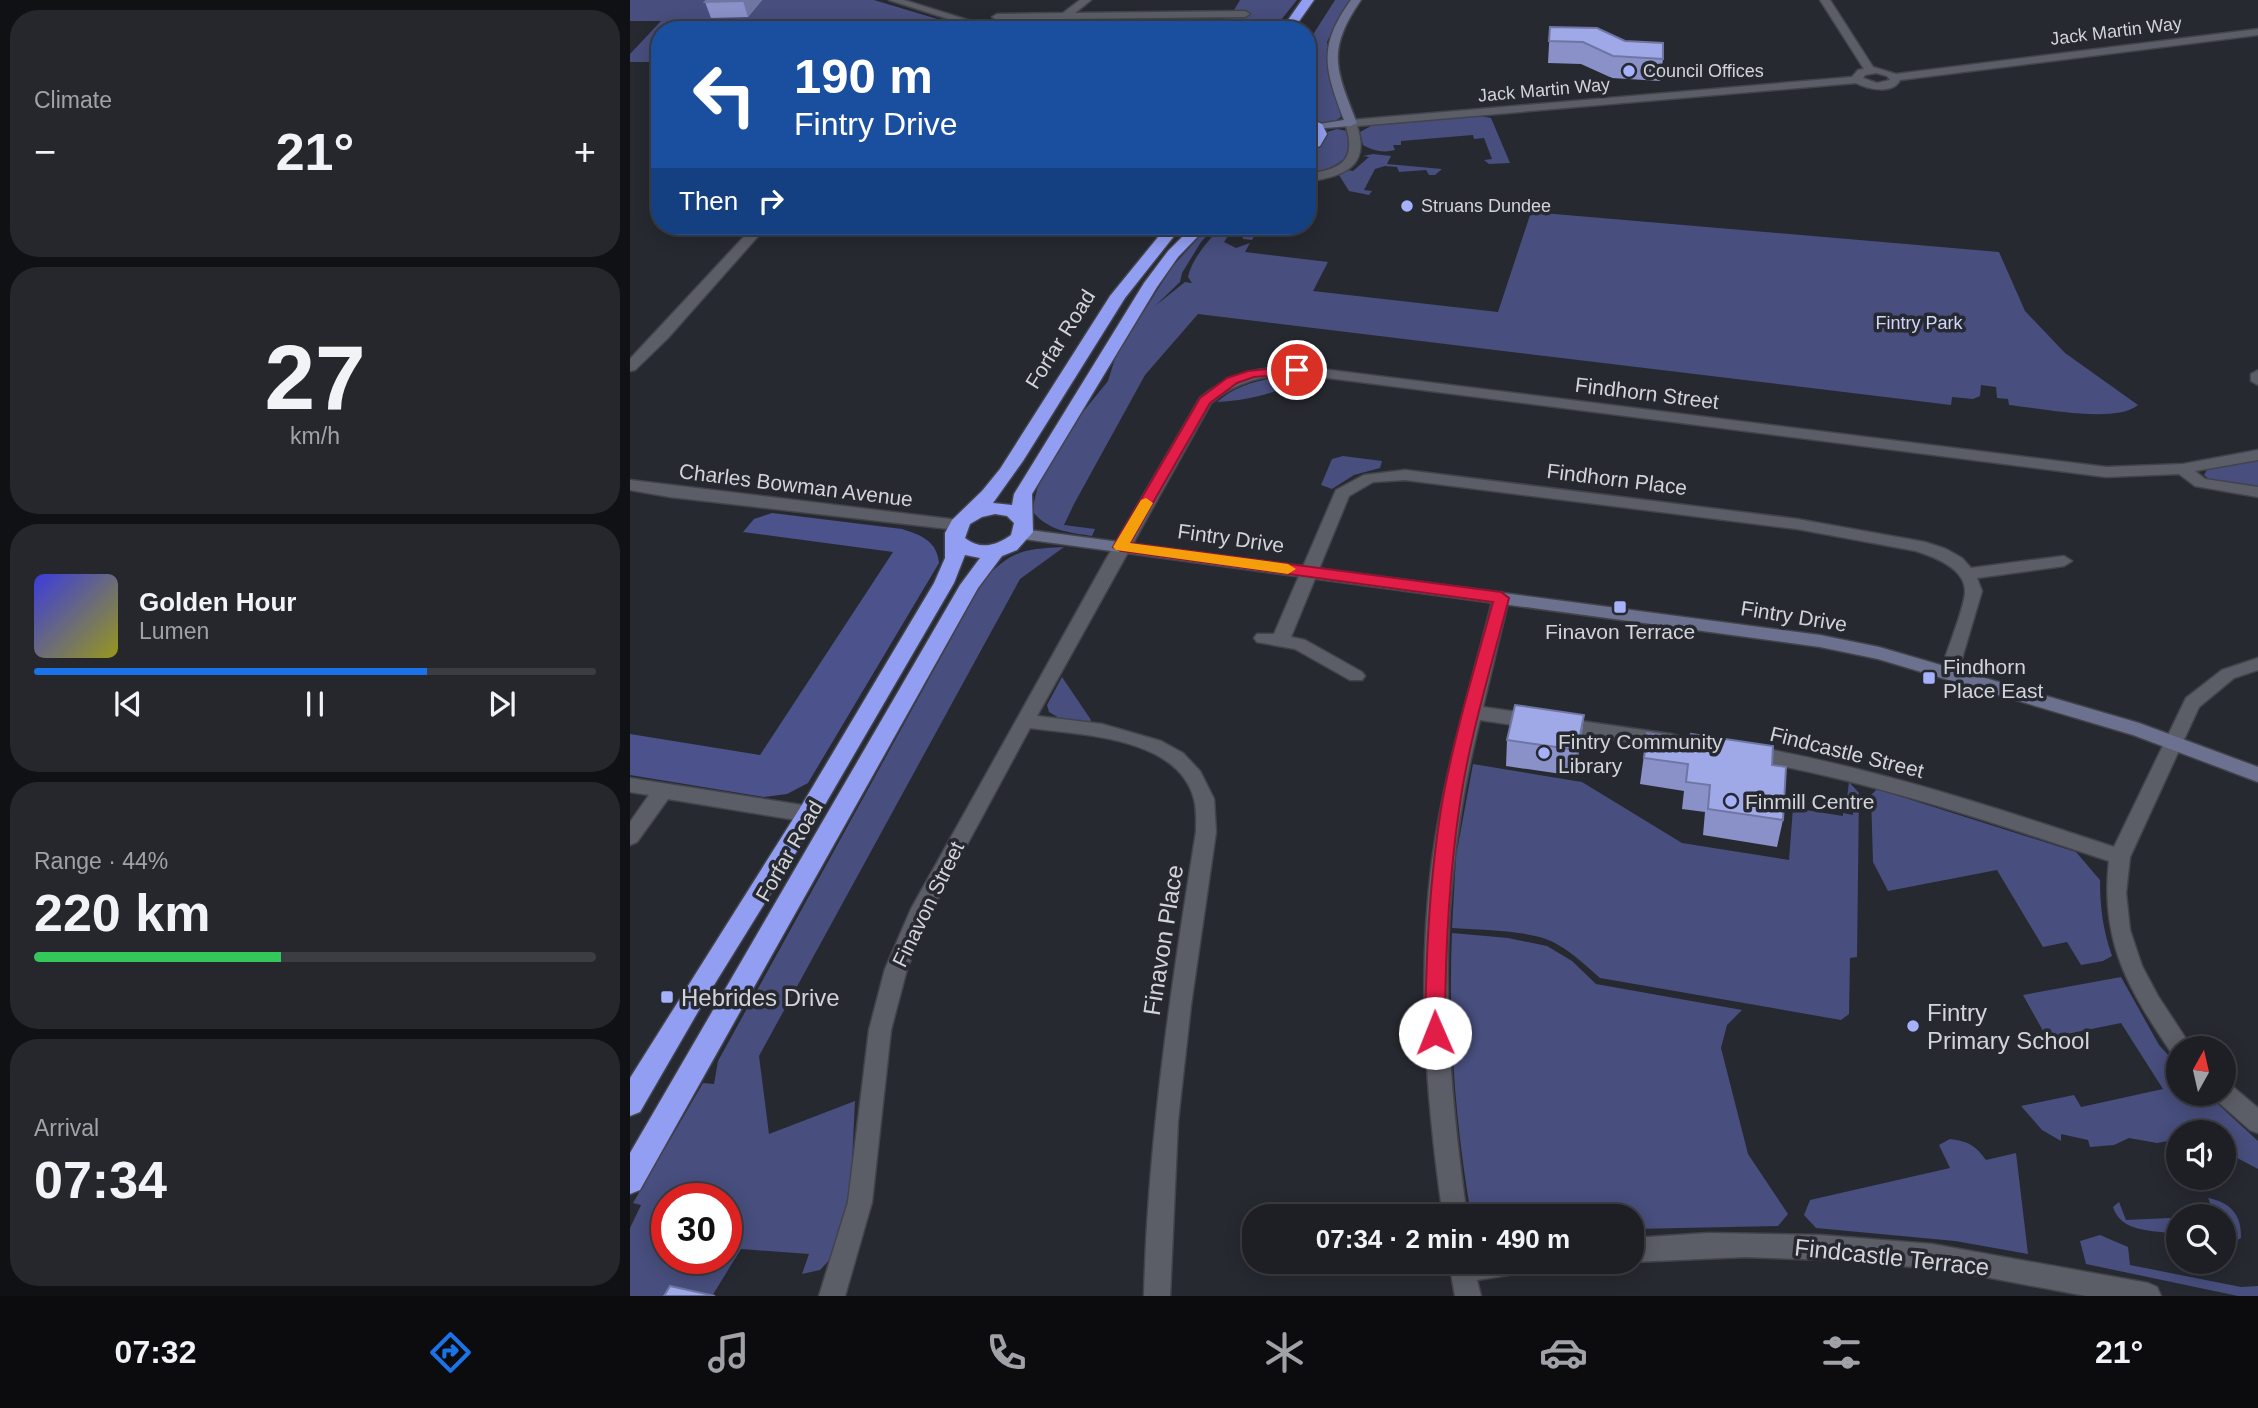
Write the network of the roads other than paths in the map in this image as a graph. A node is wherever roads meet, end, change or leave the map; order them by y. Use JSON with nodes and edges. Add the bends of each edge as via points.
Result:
{"nodes":[{"id":1,"x":894,"y":0,"type":"edge"},
{"id":2,"x":1086,"y":0,"type":"edge"},
{"id":3,"x":1356,"y":0,"type":"edge"},
{"id":4,"x":1825,"y":0,"type":"edge"},
{"id":5,"x":1314,"y":3,"type":"edge"},
{"id":6,"x":1245,"y":14,"type":"dead end"},
{"id":7,"x":1067,"y":16,"type":"junction"},
{"id":8,"x":997,"y":17,"type":"dead end"},
{"id":9,"x":965,"y":21,"type":"edge"},
{"id":10,"x":1058,"y":21,"type":"edge"},
{"id":11,"x":1296,"y":21,"type":"edge"},
{"id":12,"x":1307,"y":21,"type":"edge"},
{"id":13,"x":2258,"y":32,"type":"edge"},
{"id":14,"x":1870,"y":70,"type":"junction"},
{"id":15,"x":1895,"y":77,"type":"junction"},
{"id":16,"x":1858,"y":80,"type":"junction"},
{"id":17,"x":1351,"y":123,"type":"junction"},
{"id":18,"x":1316,"y":124,"type":"edge"},
{"id":19,"x":1316,"y":176,"type":"edge"},
{"id":20,"x":753,"y":235,"type":"edge"},
{"id":21,"x":1166,"y":235,"type":"edge"},
{"id":22,"x":1192,"y":235,"type":"edge"},
{"id":23,"x":630,"y":367,"type":"edge"},
{"id":24,"x":2258,"y":374,"type":"edge"},
{"id":25,"x":2258,"y":381,"type":"edge"},
{"id":26,"x":2258,"y":455,"type":"edge"},
{"id":27,"x":2183,"y":469,"type":"junction"},
{"id":28,"x":630,"y":485,"type":"edge"},
{"id":29,"x":2258,"y":492,"type":"edge"},
{"id":30,"x":960,"y":527,"type":"junction"},
{"id":31,"x":1023,"y":527,"type":"junction"},
{"id":32,"x":1121,"y":547,"type":"junction"},
{"id":33,"x":996,"y":550,"type":"junction"},
{"id":34,"x":2064,"y":561,"type":"dead end"},
{"id":35,"x":1308,"y":572,"type":"junction"},
{"id":36,"x":1967,"y":574,"type":"junction"},
{"id":37,"x":1501,"y":598,"type":"junction"},
{"id":38,"x":2258,"y":664,"type":"edge"},
{"id":39,"x":1948,"y":672,"type":"junction"},
{"id":40,"x":1356,"y":676,"type":"dead end"},
{"id":41,"x":1471,"y":712,"type":"junction"},
{"id":42,"x":1024,"y":721,"type":"junction"},
{"id":43,"x":2173,"y":742,"type":"junction"},
{"id":44,"x":1685,"y":743,"type":"edge"},
{"id":45,"x":1737,"y":751,"type":"edge"},
{"id":46,"x":2258,"y":775,"type":"edge"},
{"id":47,"x":630,"y":785,"type":"edge"},
{"id":48,"x":664,"y":790,"type":"junction"},
{"id":49,"x":808,"y":814,"type":"junction"},
{"id":50,"x":630,"y":837,"type":"edge"},
{"id":51,"x":2120,"y":857,"type":"junction"},
{"id":52,"x":2173,"y":1036,"type":"edge"},
{"id":53,"x":630,"y":1103,"type":"edge"},
{"id":54,"x":2236,"y":1103,"type":"edge"},
{"id":55,"x":2258,"y":1122,"type":"edge"},
{"id":56,"x":630,"y":1180,"type":"edge"},
{"id":57,"x":1453,"y":1204,"type":"edge"},
{"id":58,"x":1644,"y":1249,"type":"edge"},
{"id":59,"x":1464,"y":1274,"type":"edge"},
{"id":60,"x":832,"y":1296,"type":"edge"},
{"id":61,"x":1157,"y":1296,"type":"edge"},
{"id":62,"x":1468,"y":1296,"type":"edge"},
{"id":63,"x":2148,"y":1296,"type":"edge"}],
"edges":[{"from":1,"to":9,"type":"street"},
{"from":2,"to":7,"type":"street"},
{"from":3,"to":17,"type":"street","via":[[1331,41],[1332,70]]},
{"from":4,"to":14,"type":"street"},
{"from":5,"to":11,"type":"highway"},
{"from":5,"to":12,"type":"highway"},
{"from":6,"to":7,"type":"street","via":[[1219,19]]},
{"from":7,"to":8,"type":"street"},
{"from":7,"to":10,"type":"street"},
{"from":13,"to":15,"type":"street","name":"Jack Martin Way"},
{"from":14,"to":15,"type":"street","name":"Jack Martin Way"},
{"from":14,"to":16,"type":"street","via":[[1858,74]]},
{"from":15,"to":16,"type":"street","name":"Jack Martin Way","via":[[1895,83],[1883,87]]},
{"from":16,"to":17,"type":"street","name":"Jack Martin Way"},
{"from":17,"to":18,"type":"street","name":"Jack Martin Way"},
{"from":17,"to":19,"type":"street","via":[[1357,150],[1352,161]]},
{"from":20,"to":23,"type":"street"},
{"from":21,"to":30,"type":"highway","name":"Forfar Road","via":[[1127,283],[1015,460]]},
{"from":22,"to":31,"type":"highway","via":[[1150,286],[1023,494]]},
{"from":24,"to":25,"type":"street"},
{"from":26,"to":27,"type":"street","name":"Findhorn Street"},
{"from":27,"to":29,"type":"street","via":[[2200,483]]},
{"from":27,"to":32,"type":"street","name":"Findhorn Street","via":[[2106,472],[1276,370],[1232,380],[1205,401]]},
{"from":28,"to":30,"type":"street","name":"Charles Bowman Avenue"},
{"from":30,"to":31,"type":"highway","via":[[986,510],[1005,509],[1019,515]]},
{"from":30,"to":33,"type":"highway","via":[[968,550]]},
{"from":30,"to":49,"type":"highway","name":"Forfar Road","via":[[955,558],[944,583]]},
{"from":31,"to":32,"type":"street","name":"Fintry Drive"},
{"from":31,"to":33,"type":"highway","via":[[1009,545]]},
{"from":32,"to":35,"type":"street","name":"Fintry Drive"},
{"from":32,"to":42,"type":"street","name":"Finavon Street"},
{"from":33,"to":56,"type":"highway","name":"Forfar Road","via":[[970,585]]},
{"from":34,"to":36,"type":"street"},
{"from":35,"to":36,"type":"street","name":"Findhorn Place","via":[[1342,493],[1385,475],[1797,523],[1919,546],[1956,562]]},
{"from":35,"to":37,"type":"street","name":"Fintry Drive"},
{"from":35,"to":40,"type":"street","name":"Fintry Drive","via":[[1271,640],[1298,644]]},
{"from":36,"to":39,"type":"street","via":[[1974,590]]},
{"from":37,"to":39,"type":"street","name":"Fintry Drive","via":[[1820,641]]},
{"from":37,"to":41,"type":"street"},
{"from":38,"to":43,"type":"street","via":[[2228,674],[2192,703]]},
{"from":39,"to":43,"type":"street","name":"Fintry Drive"},
{"from":41,"to":44,"type":"street"},
{"from":41,"to":57,"type":"street","via":[[1450,808],[1436,929],[1433,1010]]},
{"from":42,"to":60,"type":"street","name":"Finavon Street","via":[[918,915],[896,969],[880,1030],[860,1202]]},
{"from":42,"to":61,"type":"street","name":"Finavon Place","via":[[1138,738],[1168,752],[1190,771],[1204,799],[1206,832],[1171,1063]]},
{"from":43,"to":46,"type":"street","name":"Fintry Drive"},
{"from":43,"to":51,"type":"street"},
{"from":45,"to":51,"type":"street","name":"Findcastle Street","via":[[1868,777]]},
{"from":47,"to":48,"type":"street"},
{"from":48,"to":49,"type":"street"},
{"from":48,"to":50,"type":"street"},
{"from":49,"to":53,"type":"highway","name":"Forfar Road"},
{"from":51,"to":52,"type":"street","via":[[2116,893],[2120,930],[2132,967]]},
{"from":54,"to":55,"type":"street"},
{"from":58,"to":63,"type":"street","name":"Findcastle Terrace","via":[[1800,1246],[1920,1255]]},
{"from":59,"to":62,"type":"street"}]}
